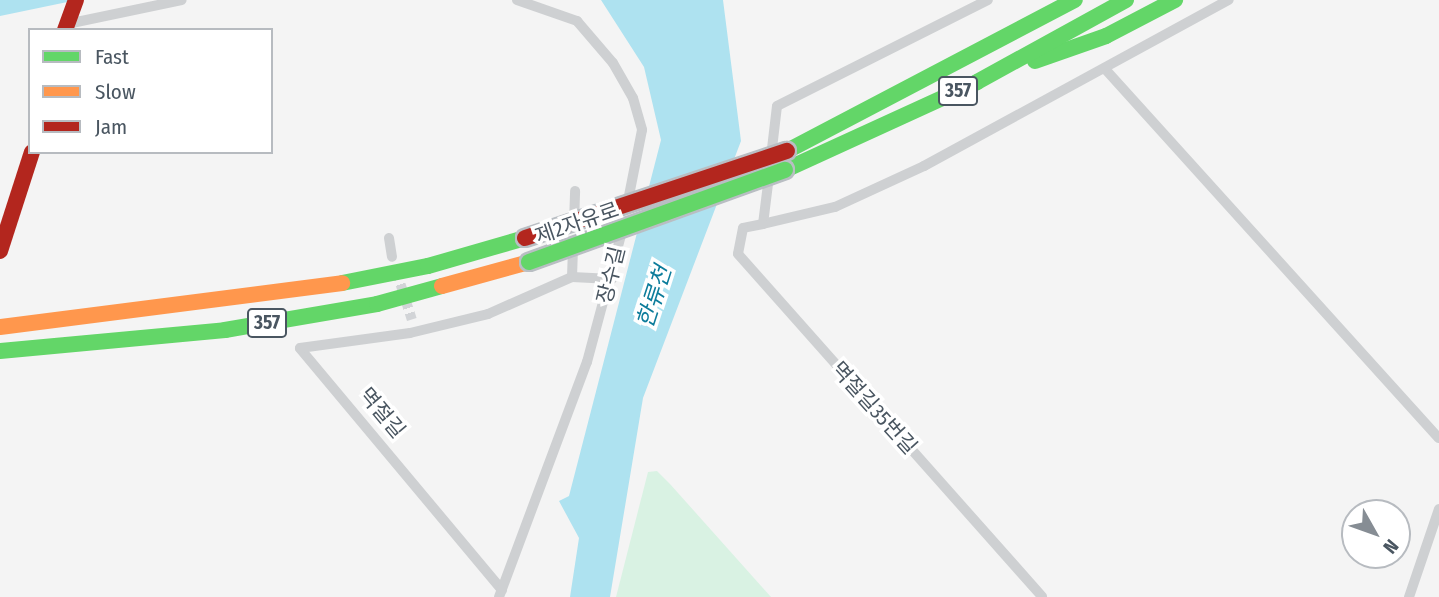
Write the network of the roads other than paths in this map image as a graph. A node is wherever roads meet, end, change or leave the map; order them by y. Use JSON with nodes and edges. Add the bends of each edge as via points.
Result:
{"nodes":[{"id":1,"x":75,"y":0,"type":"edge"},
{"id":2,"x":182,"y":0,"type":"edge"},
{"id":3,"x":517,"y":0,"type":"edge"},
{"id":4,"x":988,"y":0,"type":"edge"},
{"id":5,"x":1043,"y":0,"type":"edge"},
{"id":6,"x":1075,"y":0,"type":"edge"},
{"id":7,"x":1126,"y":0,"type":"edge"},
{"id":8,"x":1175,"y":0,"type":"edge"},
{"id":9,"x":1229,"y":0,"type":"edge"},
{"id":10,"x":67,"y":24,"type":"edge"},
{"id":11,"x":959,"y":61,"type":"junction"},
{"id":12,"x":1106,"y":70,"type":"junction"},
{"id":13,"x":977,"y":82,"type":"junction"},
{"id":14,"x":31,"y":154,"type":"edge"},
{"id":15,"x":575,"y":191,"type":"dead end"},
{"id":16,"x":764,"y":224,"type":"junction"},
{"id":17,"x":389,"y":238,"type":"dead end"},
{"id":18,"x":0,"y":251,"type":"edge"},
{"id":19,"x":392,"y":257,"type":"tunnel mouth"},
{"id":20,"x":572,"y":277,"type":"junction"},
{"id":21,"x":612,"y":279,"type":"junction"},
{"id":22,"x":412,"y":320,"type":"tunnel mouth"},
{"id":23,"x":0,"y":327,"type":"edge"},
{"id":24,"x":410,"y":333,"type":"junction"},
{"id":25,"x":0,"y":351,"type":"edge"},
{"id":26,"x":1439,"y":438,"type":"edge"},
{"id":27,"x":1439,"y":509,"type":"edge"},
{"id":28,"x":500,"y":593,"type":"edge"},
{"id":29,"x":1042,"y":597,"type":"edge"},
{"id":30,"x":1409,"y":597,"type":"edge"}],
"edges":[{"from":1,"to":10,"type":"main road"},
{"from":2,"to":10,"type":"street"},
{"from":3,"to":21,"type":"street","name":"장수길","via":[[577,21],[613,63],[633,98],[642,130]]},
{"from":4,"to":16,"type":"street","via":[[777,106]]},
{"from":5,"to":11,"type":"main road"},
{"from":6,"to":11,"type":"main road"},
{"from":7,"to":13,"type":"main road","name":"제2자유로","number":"357"},
{"from":8,"to":13,"type":"main road","via":[[1105,36]]},
{"from":9,"to":12,"type":"street"},
{"from":11,"to":23,"type":"main road","name":"제2자유로","number":"357","bridge":true,"via":[[787,151],[428,266],[318,288]]},
{"from":12,"to":16,"type":"street","via":[[835,207]]},
{"from":12,"to":26,"type":"street"},
{"from":13,"to":25,"type":"main road","name":"제2자유로","number":"357","bridge":true,"via":[[785,170],[528,262],[377,304],[237,328]]},
{"from":14,"to":18,"type":"main road"},
{"from":15,"to":20,"type":"street"},
{"from":16,"to":29,"type":"street","name":"멱절길35번길","via":[[743,228],[738,254]]},
{"from":17,"to":19,"type":"street"},
{"from":20,"to":21,"type":"street"},
{"from":20,"to":24,"type":"street","via":[[488,314]]},
{"from":21,"to":28,"type":"street","name":"장수길","via":[[587,362]]},
{"from":22,"to":24,"type":"street"},
{"from":24,"to":28,"type":"street","name":"멱절길","via":[[300,348]]},
{"from":27,"to":30,"type":"street"}]}
